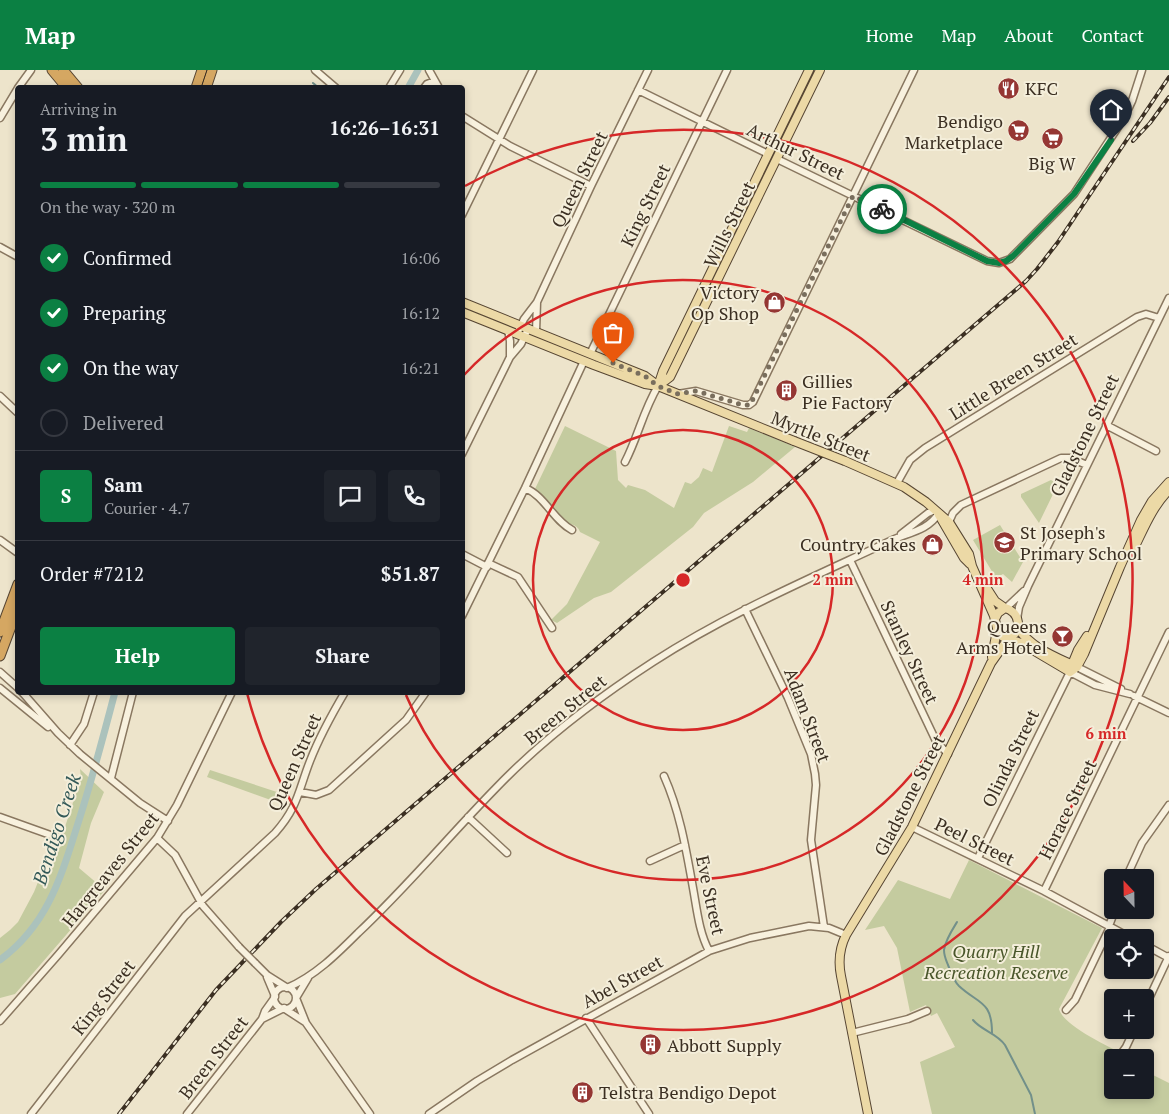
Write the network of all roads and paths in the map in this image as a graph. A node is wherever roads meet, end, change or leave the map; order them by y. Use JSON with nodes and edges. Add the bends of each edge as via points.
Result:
{"nodes":[{"id":1,"x":32,"y":70,"type":"edge"},
{"id":2,"x":202,"y":70,"type":"edge"},
{"id":3,"x":212,"y":70,"type":"edge"},
{"id":4,"x":315,"y":70,"type":"edge"},
{"id":5,"x":400,"y":70,"type":"edge"},
{"id":6,"x":431,"y":70,"type":"edge"},
{"id":7,"x":533,"y":70,"type":"edge"},
{"id":8,"x":648,"y":70,"type":"edge"},
{"id":9,"x":727,"y":70,"type":"edge"},
{"id":10,"x":809,"y":70,"type":"edge"},
{"id":11,"x":820,"y":70,"type":"edge"},
{"id":12,"x":914,"y":70,"type":"edge"},
{"id":13,"x":1142,"y":70,"type":"edge"},
{"id":14,"x":59,"y":72,"type":"edge"},
{"id":15,"x":436,"y":83,"type":"edge"},
{"id":16,"x":20,"y":85,"type":"edge"},
{"id":17,"x":66,"y":85,"type":"edge"},
{"id":18,"x":74,"y":85,"type":"edge"},
{"id":19,"x":197,"y":85,"type":"edge"},
{"id":20,"x":207,"y":85,"type":"edge"},
{"id":21,"x":332,"y":85,"type":"edge"},
{"id":22,"x":391,"y":85,"type":"edge"},
{"id":23,"x":638,"y":90,"type":"junction"},
{"id":24,"x":15,"y":93,"type":"edge"},
{"id":25,"x":0,"y":118,"type":"edge"},
{"id":26,"x":465,"y":118,"type":"edge"},
{"id":27,"x":702,"y":122,"type":"junction"},
{"id":28,"x":499,"y":139,"type":"junction"},
{"id":29,"x":768,"y":154,"type":"junction"},
{"id":30,"x":777,"y":159,"type":"junction"},
{"id":31,"x":591,"y":186,"type":"junction"},
{"id":32,"x":853,"y":196,"type":"junction"},
{"id":33,"x":465,"y":209,"type":"edge"},
{"id":34,"x":0,"y":247,"type":"edge"},
{"id":35,"x":15,"y":255,"type":"edge"},
{"id":36,"x":1169,"y":298,"type":"edge"},
{"id":37,"x":537,"y":302,"type":"junction"},
{"id":38,"x":465,"y":303,"type":"edge"},
{"id":39,"x":465,"y":313,"type":"edge"},
{"id":40,"x":1160,"y":318,"type":"junction"},
{"id":41,"x":524,"y":327,"type":"junction"},
{"id":42,"x":508,"y":330,"type":"junction"},
{"id":43,"x":536,"y":332,"type":"junction"},
{"id":44,"x":521,"y":336,"type":"junction"},
{"id":45,"x":590,"y":354,"type":"junction"},
{"id":46,"x":510,"y":357,"type":"junction"},
{"id":47,"x":584,"y":361,"type":"junction"},
{"id":48,"x":658,"y":386,"type":"junction"},
{"id":49,"x":678,"y":394,"type":"junction"},
{"id":50,"x":0,"y":396,"type":"edge"},
{"id":51,"x":15,"y":410,"type":"edge"},
{"id":52,"x":1106,"y":425,"type":"junction"},
{"id":53,"x":465,"y":448,"type":"edge"},
{"id":54,"x":1156,"y":451,"type":"dead end"},
{"id":55,"x":625,"y":462,"type":"dead end"},
{"id":56,"x":1087,"y":465,"type":"junction"},
{"id":57,"x":1169,"y":482,"type":"edge"},
{"id":58,"x":896,"y":483,"type":"junction"},
{"id":59,"x":525,"y":488,"type":"junction"},
{"id":60,"x":1169,"y":490,"type":"edge"},
{"id":61,"x":937,"y":512,"type":"junction"},
{"id":62,"x":949,"y":522,"type":"junction"},
{"id":63,"x":572,"y":530,"type":"dead end"},
{"id":64,"x":0,"y":540,"type":"edge"},
{"id":65,"x":15,"y":551,"type":"edge"},
{"id":66,"x":465,"y":555,"type":"edge"},
{"id":67,"x":850,"y":560,"type":"junction"},
{"id":68,"x":488,"y":565,"type":"junction"},
{"id":69,"x":972,"y":566,"type":"junction"},
{"id":70,"x":1028,"y":586,"type":"junction"},
{"id":71,"x":15,"y":592,"type":"edge"},
{"id":72,"x":1108,"y":597,"type":"junction"},
{"id":73,"x":1005,"y":608,"type":"junction"},
{"id":74,"x":745,"y":609,"type":"junction"},
{"id":75,"x":465,"y":610,"type":"edge"},
{"id":76,"x":15,"y":616,"type":"edge"},
{"id":77,"x":1017,"y":619,"type":"junction"},
{"id":78,"x":995,"y":620,"type":"junction"},
{"id":79,"x":552,"y":628,"type":"dead end"},
{"id":80,"x":1018,"y":628,"type":"junction"},
{"id":81,"x":997,"y":630,"type":"junction"},
{"id":82,"x":0,"y":632,"type":"edge"},
{"id":83,"x":1169,"y":632,"type":"edge"},
{"id":84,"x":1009,"y":639,"type":"junction"},
{"id":85,"x":0,"y":656,"type":"edge"},
{"id":86,"x":991,"y":663,"type":"junction"},
{"id":87,"x":1073,"y":668,"type":"junction"},
{"id":88,"x":0,"y":672,"type":"edge"},
{"id":89,"x":15,"y":685,"type":"edge"},
{"id":90,"x":0,"y":688,"type":"edge"},
{"id":91,"x":25,"y":695,"type":"edge"},
{"id":92,"x":93,"y":695,"type":"edge"},
{"id":93,"x":132,"y":695,"type":"edge"},
{"id":94,"x":231,"y":695,"type":"edge"},
{"id":95,"x":344,"y":695,"type":"edge"},
{"id":96,"x":424,"y":695,"type":"edge"},
{"id":97,"x":1137,"y":698,"type":"junction"},
{"id":98,"x":1169,"y":713,"type":"edge"},
{"id":99,"x":58,"y":734,"type":"junction"},
{"id":100,"x":70,"y":745,"type":"junction"},
{"id":101,"x":948,"y":754,"type":"junction"},
{"id":102,"x":664,"y":776,"type":"dead end"},
{"id":103,"x":111,"y":778,"type":"junction"},
{"id":104,"x":300,"y":792,"type":"junction"},
{"id":105,"x":1169,"y":805,"type":"edge"},
{"id":106,"x":0,"y":817,"type":"edge"},
{"id":107,"x":468,"y":817,"type":"junction"},
{"id":108,"x":168,"y":821,"type":"junction"},
{"id":109,"x":912,"y":827,"type":"junction"},
{"id":110,"x":56,"y":837,"type":"dead end"},
{"id":111,"x":157,"y":838,"type":"junction"},
{"id":112,"x":685,"y":845,"type":"junction"},
{"id":113,"x":507,"y":853,"type":"dead end"},
{"id":114,"x":978,"y":858,"type":"junction"},
{"id":115,"x":650,"y":861,"type":"dead end"},
{"id":116,"x":1130,"y":869,"type":"edge"},
{"id":117,"x":1044,"y":891,"type":"junction"},
{"id":118,"x":200,"y":901,"type":"junction"},
{"id":119,"x":1112,"y":919,"type":"edge"},
{"id":120,"x":1110,"y":926,"type":"junction"},
{"id":121,"x":824,"y":927,"type":"junction"},
{"id":122,"x":1115,"y":929,"type":"edge"},
{"id":123,"x":846,"y":935,"type":"junction"},
{"id":124,"x":1154,"y":950,"type":"edge"},
{"id":125,"x":709,"y":951,"type":"junction"},
{"id":126,"x":1169,"y":957,"type":"edge"},
{"id":127,"x":267,"y":976,"type":"junction"},
{"id":128,"x":308,"y":977,"type":"junction"},
{"id":129,"x":286,"y":988,"type":"junction"},
{"id":130,"x":1154,"y":989,"type":"edge"},
{"id":131,"x":275,"y":997,"type":"junction"},
{"id":132,"x":296,"y":998,"type":"junction"},
{"id":133,"x":284,"y":1009,"type":"junction"},
{"id":134,"x":1066,"y":1010,"type":"dead end"},
{"id":135,"x":927,"y":1011,"type":"dead end"},
{"id":136,"x":586,"y":1018,"type":"junction"},
{"id":137,"x":262,"y":1019,"type":"junction"},
{"id":138,"x":0,"y":1021,"type":"edge"},
{"id":139,"x":306,"y":1022,"type":"junction"},
{"id":140,"x":852,"y":1033,"type":"junction"},
{"id":141,"x":370,"y":1113,"type":"edge"},
{"id":142,"x":31,"y":1114,"type":"edge"},
{"id":143,"x":187,"y":1114,"type":"edge"},
{"id":144,"x":429,"y":1114,"type":"edge"},
{"id":145,"x":649,"y":1114,"type":"edge"},
{"id":146,"x":868,"y":1114,"type":"edge"}],
"edges":[{"from":1,"to":16,"type":"street"},
{"from":2,"to":19,"type":"highway"},
{"from":3,"to":20,"type":"highway"},
{"from":4,"to":21,"type":"street"},
{"from":5,"to":22,"type":"street"},
{"from":6,"to":15,"type":"street"},
{"from":7,"to":28,"type":"street"},
{"from":8,"to":23,"type":"street","name":"Queen Street"},
{"from":9,"to":27,"type":"street","name":"King Street"},
{"from":10,"to":29,"type":"main road","name":"Wills Street"},
{"from":11,"to":30,"type":"main road","name":"Wills Street"},
{"from":12,"to":32,"type":"street"},
{"from":13,"to":32,"type":"street","name":"Arthur Street","via":[[1124,118],[1077,190],[1006,261],[996,263],[982,258]]},
{"from":14,"to":17,"type":"highway"},
{"from":14,"to":18,"type":"highway"},
{"from":23,"to":27,"type":"street","name":"Arthur Street"},
{"from":23,"to":31,"type":"street","name":"Queen Street"},
{"from":24,"to":25,"type":"street"},
{"from":26,"to":28,"type":"street"},
{"from":27,"to":29,"type":"street","name":"Arthur Street"},
{"from":27,"to":45,"type":"street","name":"King Street"},
{"from":28,"to":31,"type":"street"},
{"from":28,"to":33,"type":"street"},
{"from":29,"to":30,"type":"main road","name":"Arthur Street"},
{"from":29,"to":48,"type":"main road","name":"Wills Street"},
{"from":30,"to":32,"type":"street","name":"Arthur Street"},
{"from":30,"to":48,"type":"main road","name":"Wills Street","via":[[670,377]]},
{"from":31,"to":37,"type":"street","name":"Queen Street"},
{"from":32,"to":49,"type":"street","via":[[752,402],[743,405],[696,391]]},
{"from":34,"to":35,"type":"street"},
{"from":36,"to":40,"type":"street","name":"Gladstone Street"},
{"from":37,"to":41,"type":"street","name":"Queen Street"},
{"from":37,"to":43,"type":"street","name":"Queen Street"},
{"from":38,"to":41,"type":"main road","name":"Myrtle Street"},
{"from":39,"to":42,"type":"main road","name":"Myrtle Street"},
{"from":40,"to":52,"type":"street","name":"Gladstone Street"},
{"from":40,"to":58,"type":"street","name":"Little Breen Street","via":[[1146,314],[1137,317],[924,448],[910,460]]},
{"from":41,"to":43,"type":"main road","name":"Myrtle Street"},
{"from":41,"to":44,"type":"street","name":"Queen Street"},
{"from":42,"to":44,"type":"main road","name":"Myrtle Street"},
{"from":42,"to":46,"type":"street"},
{"from":43,"to":45,"type":"main road","name":"Myrtle Street"},
{"from":44,"to":46,"type":"street","name":"Queen Street"},
{"from":44,"to":47,"type":"main road","name":"Myrtle Street"},
{"from":45,"to":48,"type":"main road","name":"Myrtle Street","via":[[645,376]]},
{"from":46,"to":53,"type":"street","name":"Queen Street"},
{"from":47,"to":48,"type":"main road","name":"Myrtle Street"},
{"from":47,"to":59,"type":"street"},
{"from":48,"to":49,"type":"main road","name":"Myrtle Street"},
{"from":48,"to":55,"type":"street","name":"Wills Street"},
{"from":49,"to":58,"type":"main road","name":"Myrtle Street","bridge":true},
{"from":50,"to":51,"type":"street"},
{"from":52,"to":54,"type":"street"},
{"from":52,"to":56,"type":"street","name":"Gladstone Street"},
{"from":56,"to":62,"type":"street","via":[[1061,458],[961,505]]},
{"from":56,"to":70,"type":"street","name":"Gladstone Street"},
{"from":57,"to":72,"type":"main road","name":"Olinda Street","via":[[1145,513]]},
{"from":58,"to":61,"type":"main road","name":"Myrtle Street","via":[[918,495]]},
{"from":59,"to":63,"type":"street","via":[[558,521]]},
{"from":59,"to":68,"type":"street"},
{"from":60,"to":72,"type":"main road","name":"Olinda Street","via":[[1148,518]]},
{"from":61,"to":62,"type":"main road","name":"Myrtle Street"},
{"from":61,"to":67,"type":"street","name":"Breen Street","via":[[928,513],[894,539]]},
{"from":61,"to":69,"type":"main road","name":"Myrtle Street"},
{"from":62,"to":69,"type":"main road","name":"Myrtle Street","via":[[969,554]]},
{"from":64,"to":65,"type":"street"},
{"from":66,"to":68,"type":"street"},
{"from":67,"to":74,"type":"street","name":"Breen Street"},
{"from":67,"to":101,"type":"street","name":"Stanley Street","via":[[936,741]]},
{"from":68,"to":75,"type":"street"},
{"from":68,"to":79,"type":"street","via":[[518,577]]},
{"from":69,"to":73,"type":"main road","name":"Myrtle Street","via":[[995,601]]},
{"from":69,"to":78,"type":"main road","name":"Myrtle Street"},
{"from":70,"to":73,"type":"street","name":"Gladstone Street"},
{"from":70,"to":77,"type":"street","name":"Gladstone Street"},
{"from":71,"to":82,"type":"highway"},
{"from":72,"to":87,"type":"main road","name":"Olinda Street"},
{"from":73,"to":77,"type":"main road","via":[[1013,611]]},
{"from":73,"to":78,"type":"main road","via":[[998,612]]},
{"from":74,"to":107,"type":"street","name":"Breen Street","via":[[666,654],[579,714],[497,786]]},
{"from":74,"to":121,"type":"street","name":"Adam Street","via":[[811,754],[816,780],[811,840]]},
{"from":76,"to":85,"type":"highway"},
{"from":77,"to":80,"type":"main road"},
{"from":78,"to":81,"type":"main road"},
{"from":80,"to":84,"type":"main road"},
{"from":80,"to":87,"type":"main road","via":[[1037,646]]},
{"from":81,"to":84,"type":"main road"},
{"from":81,"to":86,"type":"main road","name":"Gladstone Street"},
{"from":83,"to":97,"type":"street","name":"Horace Street"},
{"from":84,"to":86,"type":"main road","name":"Gladstone Street"},
{"from":84,"to":87,"type":"main road"},
{"from":86,"to":101,"type":"main road","name":"Gladstone Street"},
{"from":87,"to":97,"type":"street"},
{"from":87,"to":114,"type":"street","name":"Olinda Street"},
{"from":88,"to":89,"type":"street"},
{"from":90,"to":99,"type":"street"},
{"from":91,"to":99,"type":"street"},
{"from":92,"to":100,"type":"street","via":[[84,724]]},
{"from":93,"to":103,"type":"street"},
{"from":94,"to":108,"type":"street","name":"Hargreaves Street"},
{"from":95,"to":104,"type":"street","name":"Queen Street","via":[[310,762]]},
{"from":96,"to":104,"type":"street","via":[[406,720],[329,790],[316,795]]},
{"from":97,"to":98,"type":"street"},
{"from":97,"to":117,"type":"street","name":"Horace Street"},
{"from":99,"to":100,"type":"street"},
{"from":100,"to":103,"type":"street"},
{"from":101,"to":109,"type":"main road","name":"Gladstone Street"},
{"from":102,"to":112,"type":"street","name":"Eve Street","via":[[677,809]]},
{"from":103,"to":108,"type":"street","via":[[140,804]]},
{"from":104,"to":118,"type":"street","name":"Queen Street","via":[[292,812],[275,833]]},
{"from":105,"to":116,"type":"street","via":[[1142,843]]},
{"from":106,"to":110,"type":"street"},
{"from":107,"to":113,"type":"street"},
{"from":107,"to":128,"type":"street","name":"Breen Street","via":[[390,903]]},
{"from":108,"to":111,"type":"street","name":"Hargreaves Street"},
{"from":109,"to":114,"type":"street","name":"Peel Street"},
{"from":109,"to":123,"type":"main road","name":"Gladstone Street"},
{"from":111,"to":118,"type":"street","via":[[175,855]]},
{"from":111,"to":138,"type":"street","name":"Hargreaves Street"},
{"from":112,"to":115,"type":"street"},
{"from":112,"to":125,"type":"street","name":"Eve Street","via":[[701,932]]},
{"from":114,"to":117,"type":"street","name":"Peel Street"},
{"from":117,"to":120,"type":"street","name":"Peel Street"},
{"from":118,"to":127,"type":"street","bridge":true},
{"from":118,"to":142,"type":"street","name":"King Street","via":[[180,921]]},
{"from":119,"to":120,"type":"street"},
{"from":120,"to":122,"type":"street","name":"Peel Street"},
{"from":120,"to":134,"type":"street","via":[[1073,1003]]},
{"from":121,"to":123,"type":"street","name":"Abel Street"},
{"from":121,"to":125,"type":"street","name":"Abel Street","via":[[810,926],[760,936]]},
{"from":123,"to":140,"type":"main road","via":[[839,960]]},
{"from":124,"to":126,"type":"street"},
{"from":125,"to":136,"type":"street","name":"Abel Street"},
{"from":126,"to":130,"type":"street"},
{"from":127,"to":129,"type":"street"},
{"from":127,"to":131,"type":"street"},
{"from":128,"to":129,"type":"street","name":"Breen Street"},
{"from":128,"to":132,"type":"street","name":"Breen Street"},
{"from":129,"to":131,"type":"street","via":[[278,991]]},
{"from":129,"to":132,"type":"street","via":[[293,991]]},
{"from":131,"to":133,"type":"street","via":[[276,1003]]},
{"from":131,"to":137,"type":"street","name":"Breen Street"},
{"from":132,"to":133,"type":"street","via":[[294,1005]]},
{"from":132,"to":139,"type":"street"},
{"from":133,"to":137,"type":"street","name":"Breen Street"},
{"from":133,"to":139,"type":"street"},
{"from":135,"to":140,"type":"street"},
{"from":136,"to":144,"type":"street","name":"Abel Street","via":[[477,1081]]},
{"from":136,"to":145,"type":"street"},
{"from":137,"to":143,"type":"street","name":"Breen Street"},
{"from":139,"to":141,"type":"street"},
{"from":140,"to":146,"type":"main road"}]}
